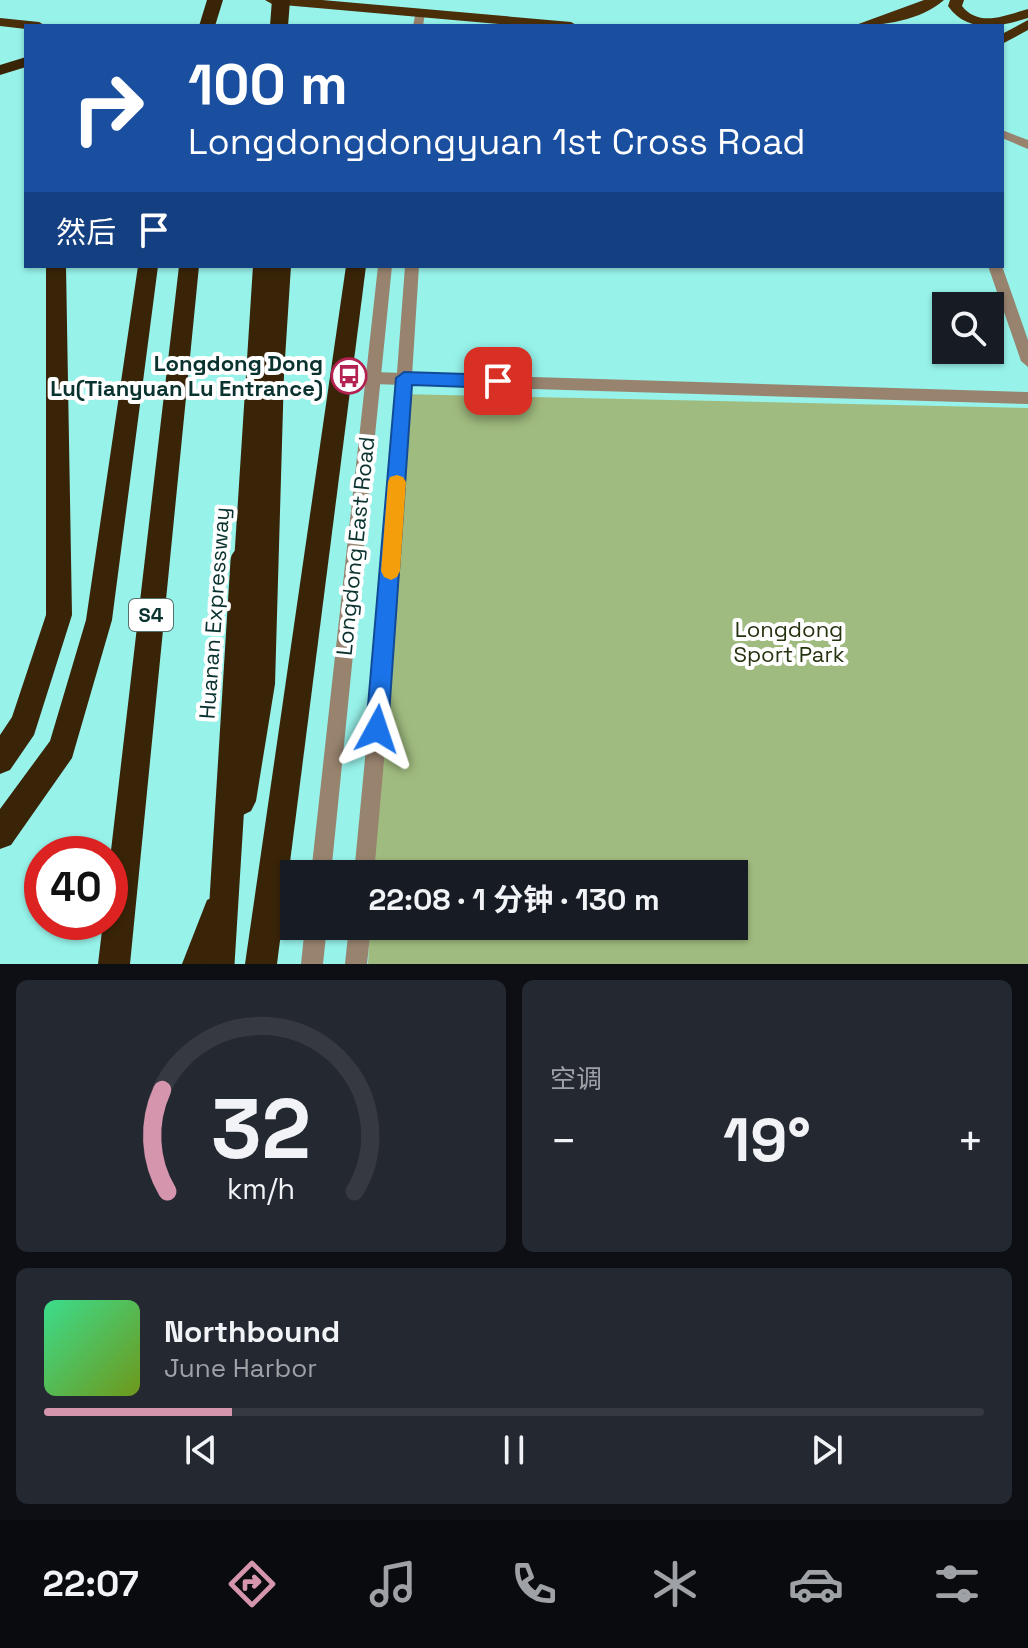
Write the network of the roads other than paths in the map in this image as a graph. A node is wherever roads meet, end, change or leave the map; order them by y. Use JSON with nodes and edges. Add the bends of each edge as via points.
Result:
{"nodes":[{"id":1,"x":215,"y":0,"type":"edge"},
{"id":2,"x":222,"y":0,"type":"edge"},
{"id":3,"x":272,"y":0,"type":"edge"},
{"id":4,"x":281,"y":0,"type":"edge"},
{"id":5,"x":288,"y":0,"type":"edge"},
{"id":6,"x":937,"y":0,"type":"edge"},
{"id":7,"x":957,"y":0,"type":"edge"},
{"id":8,"x":365,"y":9,"type":"junction"},
{"id":9,"x":1028,"y":13,"type":"edge"},
{"id":10,"x":419,"y":20,"type":"edge"},
{"id":11,"x":443,"y":21,"type":"edge"},
{"id":12,"x":0,"y":22,"type":"edge"},
{"id":13,"x":24,"y":24,"type":"edge"},
{"id":14,"x":208,"y":24,"type":"edge"},
{"id":15,"x":218,"y":24,"type":"edge"},
{"id":16,"x":279,"y":24,"type":"edge"},
{"id":17,"x":289,"y":24,"type":"edge"},
{"id":18,"x":390,"y":24,"type":"edge"},
{"id":19,"x":532,"y":24,"type":"edge"},
{"id":20,"x":866,"y":24,"type":"edge"},
{"id":21,"x":1028,"y":24,"type":"edge"},
{"id":22,"x":1004,"y":39,"type":"edge"},
{"id":23,"x":24,"y":63,"type":"edge"},
{"id":24,"x":0,"y":70,"type":"edge"},
{"id":25,"x":1004,"y":135,"type":"edge"},
{"id":26,"x":1028,"y":145,"type":"edge"},
{"id":27,"x":56,"y":268,"type":"edge"},
{"id":28,"x":148,"y":268,"type":"edge"},
{"id":29,"x":189,"y":268,"type":"edge"},
{"id":30,"x":264,"y":268,"type":"edge"},
{"id":31,"x":281,"y":268,"type":"edge"},
{"id":32,"x":385,"y":268,"type":"edge"},
{"id":33,"x":412,"y":268,"type":"edge"},
{"id":34,"x":996,"y":268,"type":"edge"},
{"id":35,"x":356,"y":273,"type":"edge"},
{"id":36,"x":1028,"y":361,"type":"edge"},
{"id":37,"x":372,"y":378,"type":"junction"},
{"id":38,"x":404,"y":378,"type":"junction"},
{"id":39,"x":1028,"y":398,"type":"edge"},
{"id":40,"x":0,"y":760,"type":"edge"},
{"id":41,"x":0,"y":834,"type":"edge"},
{"id":42,"x":322,"y":860,"type":"edge"},
{"id":43,"x":365,"y":860,"type":"edge"},
{"id":44,"x":315,"y":940,"type":"edge"},
{"id":45,"x":359,"y":940,"type":"edge"},
{"id":46,"x":114,"y":964,"type":"edge"},
{"id":47,"x":198,"y":964,"type":"edge"},
{"id":48,"x":220,"y":964,"type":"edge"},
{"id":49,"x":261,"y":964,"type":"edge"},
{"id":50,"x":312,"y":964,"type":"edge"},
{"id":51,"x":356,"y":964,"type":"edge"}],
"edges":[{"from":1,"to":14,"type":"highway"},
{"from":2,"to":15,"type":"highway"},
{"from":3,"to":8,"type":"highway"},
{"from":4,"to":16,"type":"highway","bridge":true},
{"from":5,"to":17,"type":"highway"},
{"from":6,"to":20,"type":"highway"},
{"from":7,"to":9,"type":"highway","via":[[962,16],[980,22]]},
{"from":8,"to":10,"type":"highway"},
{"from":8,"to":18,"type":"highway"},
{"from":10,"to":11,"type":"highway"},
{"from":11,"to":19,"type":"highway"},
{"from":12,"to":13,"type":"highway"},
{"from":21,"to":22,"type":"highway"},
{"from":23,"to":24,"type":"highway"},
{"from":25,"to":26,"type":"street"},
{"from":27,"to":40,"type":"highway","via":[[59,615],[24,725]]},
{"from":28,"to":41,"type":"highway","via":[[99,620],[62,748]]},
{"from":29,"to":46,"type":"highway","number":"S4"},
{"from":30,"to":48,"type":"highway","name":"Huanan Expressway","bridge":true},
{"from":31,"to":47,"type":"highway","via":[[261,684],[227,889]]},
{"from":32,"to":37,"type":"street","name":"Longdong East Road"},
{"from":33,"to":38,"type":"street","name":"Longdong East Road"},
{"from":34,"to":36,"type":"street"},
{"from":35,"to":49,"type":"highway"},
{"from":37,"to":38,"type":"street"},
{"from":37,"to":42,"type":"street","name":"Longdong East Road"},
{"from":38,"to":39,"type":"street"},
{"from":38,"to":43,"type":"street","name":"Longdong East Road"},
{"from":44,"to":50,"type":"street"},
{"from":45,"to":51,"type":"street"}]}
